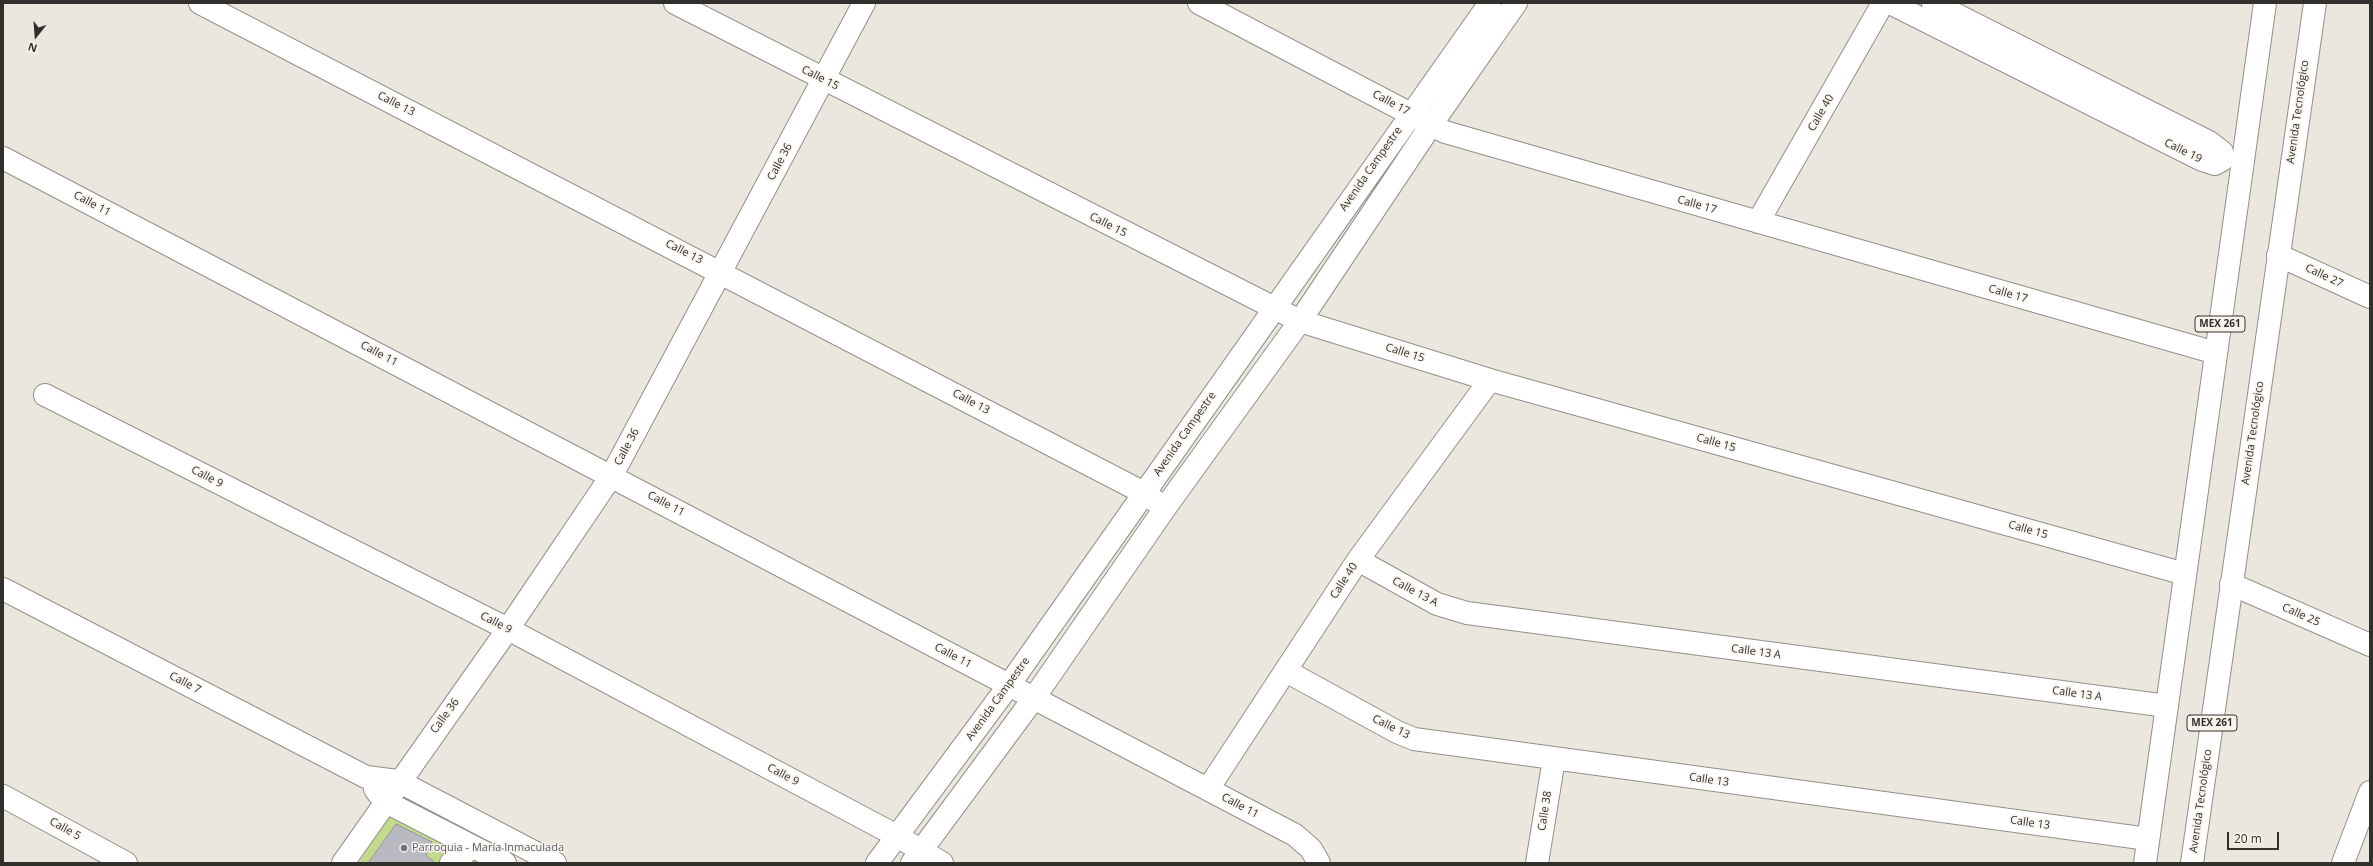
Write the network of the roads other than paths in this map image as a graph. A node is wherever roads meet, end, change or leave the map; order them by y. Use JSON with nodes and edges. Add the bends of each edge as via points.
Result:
{"nodes":[{"id":1,"x":200,"y":3,"type":"edge"},
{"id":2,"x":675,"y":3,"type":"edge"},
{"id":3,"x":864,"y":3,"type":"edge"},
{"id":4,"x":1199,"y":3,"type":"edge"},
{"id":5,"x":1490,"y":3,"type":"edge"},
{"id":6,"x":1516,"y":3,"type":"edge"},
{"id":7,"x":1883,"y":3,"type":"edge"},
{"id":8,"x":1890,"y":3,"type":"edge"},
{"id":9,"x":1933,"y":3,"type":"edge"},
{"id":10,"x":2265,"y":3,"type":"edge"},
{"id":11,"x":2314,"y":3,"type":"edge"},
{"id":12,"x":824,"y":80,"type":"junction"},
{"id":13,"x":1411,"y":114,"type":"junction"},
{"id":14,"x":1431,"y":124,"type":"junction"},
{"id":15,"x":3,"y":158,"type":"edge"},
{"id":16,"x":1758,"y":222,"type":"junction"},
{"id":17,"x":2278,"y":254,"type":"junction"},
{"id":18,"x":721,"y":272,"type":"junction"},
{"id":19,"x":2370,"y":297,"type":"edge"},
{"id":20,"x":1272,"y":308,"type":"junction"},
{"id":21,"x":1300,"y":321,"type":"junction"},
{"id":22,"x":2216,"y":354,"type":"junction"},
{"id":23,"x":1490,"y":380,"type":"junction"},
{"id":24,"x":45,"y":395,"type":"dead end"},
{"id":25,"x":612,"y":475,"type":"junction"},
{"id":26,"x":1144,"y":492,"type":"junction"},
{"id":27,"x":1165,"y":508,"type":"junction"},
{"id":28,"x":1358,"y":560,"type":"junction"},
{"id":29,"x":2185,"y":574,"type":"junction"},
{"id":30,"x":2231,"y":584,"type":"junction"},
{"id":31,"x":3,"y":589,"type":"edge"},
{"id":32,"x":508,"y":629,"type":"junction"},
{"id":33,"x":2370,"y":645,"type":"edge"},
{"id":34,"x":1286,"y":671,"type":"junction"},
{"id":35,"x":1008,"y":685,"type":"junction"},
{"id":36,"x":1034,"y":698,"type":"junction"},
{"id":37,"x":2166,"y":706,"type":"junction"},
{"id":38,"x":1554,"y":759,"type":"junction"},
{"id":39,"x":366,"y":777,"type":"junction"},
{"id":40,"x":398,"y":781,"type":"junction"},
{"id":41,"x":1208,"y":790,"type":"junction"},
{"id":42,"x":2370,"y":792,"type":"edge"},
{"id":43,"x":3,"y":796,"type":"edge"},
{"id":44,"x":390,"y":809,"type":"junction"},
{"id":45,"x":2364,"y":825,"type":"edge"},
{"id":46,"x":897,"y":836,"type":"junction"},
{"id":47,"x":2148,"y":839,"type":"junction"},
{"id":48,"x":916,"y":856,"type":"edge"},
{"id":49,"x":458,"y":858,"type":"edge"},
{"id":50,"x":126,"y":863,"type":"edge"},
{"id":51,"x":343,"y":863,"type":"edge"},
{"id":52,"x":485,"y":863,"type":"edge"},
{"id":53,"x":505,"y":863,"type":"edge"},
{"id":54,"x":555,"y":863,"type":"edge"},
{"id":55,"x":877,"y":863,"type":"edge"},
{"id":56,"x":942,"y":863,"type":"edge"},
{"id":57,"x":1320,"y":863,"type":"edge"},
{"id":58,"x":1537,"y":863,"type":"edge"},
{"id":59,"x":2145,"y":863,"type":"edge"},
{"id":60,"x":2192,"y":863,"type":"edge"},
{"id":61,"x":2343,"y":863,"type":"edge"}],
"edges":[{"from":1,"to":18,"type":"street","name":"Calle 13"},
{"from":2,"to":12,"type":"street","name":"Calle 15"},
{"from":3,"to":12,"type":"street","name":"Calle 36"},
{"from":4,"to":13,"type":"street","name":"Calle 17"},
{"from":5,"to":13,"type":"street","name":"Avenida Campestre"},
{"from":6,"to":14,"type":"street"},
{"from":7,"to":16,"type":"street","name":"Calle 40"},
{"from":8,"to":9,"type":"street","name":"Calle 19","via":[[2200,160],[2215,164],[2222,160],[2221,151],[2209,142]]},
{"from":10,"to":22,"type":"street","number":"MEX 261"},
{"from":11,"to":17,"type":"street","name":"Avenida Tecnológico","number":"MEX 261"},
{"from":12,"to":18,"type":"street","name":"Calle 36"},
{"from":12,"to":20,"type":"street","name":"Calle 15"},
{"from":13,"to":14,"type":"street","name":"Calle 17"},
{"from":13,"to":20,"type":"street","name":"Avenida Campestre"},
{"from":14,"to":16,"type":"street","name":"Calle 17","via":[[1445,132]]},
{"from":14,"to":21,"type":"street"},
{"from":15,"to":25,"type":"street","name":"Calle 11"},
{"from":16,"to":22,"type":"street","name":"Calle 17"},
{"from":17,"to":19,"type":"street","name":"Calle 27"},
{"from":17,"to":30,"type":"street","name":"Avenida Tecnológico","number":"MEX 261"},
{"from":18,"to":25,"type":"street","name":"Calle 36"},
{"from":18,"to":26,"type":"street","name":"Calle 13"},
{"from":20,"to":21,"type":"street","name":"Calle 15"},
{"from":20,"to":26,"type":"street","name":"Avenida Campestre"},
{"from":21,"to":23,"type":"street","name":"Calle 15"},
{"from":21,"to":27,"type":"street"},
{"from":22,"to":29,"type":"street","number":"MEX 261"},
{"from":23,"to":28,"type":"street","name":"Calle 40"},
{"from":23,"to":29,"type":"street","name":"Calle 15"},
{"from":24,"to":32,"type":"street","name":"Calle 9"},
{"from":25,"to":32,"type":"street","name":"Calle 36"},
{"from":25,"to":35,"type":"street","name":"Calle 11"},
{"from":26,"to":27,"type":"street","name":"Calle 13"},
{"from":26,"to":35,"type":"street","name":"Avenida Campestre"},
{"from":27,"to":36,"type":"street"},
{"from":28,"to":34,"type":"street","name":"Calle 40"},
{"from":28,"to":37,"type":"street","name":"Calle 13 A","via":[[1437,604],[1467,613]]},
{"from":29,"to":37,"type":"street","number":"MEX 261"},
{"from":30,"to":33,"type":"street","name":"Calle 25"},
{"from":30,"to":60,"type":"street","name":"Avenida Tecnológico","number":"MEX 261"},
{"from":31,"to":39,"type":"street","name":"Calle 7"},
{"from":32,"to":40,"type":"street","name":"Calle 36"},
{"from":32,"to":46,"type":"street","name":"Calle 9"},
{"from":34,"to":38,"type":"street","name":"Calle 13","via":[[1414,739]]},
{"from":34,"to":41,"type":"street","name":"Calle 40"},
{"from":35,"to":36,"type":"street","name":"Calle 11"},
{"from":35,"to":46,"type":"street","name":"Avenida Campestre"},
{"from":36,"to":41,"type":"street","name":"Calle 11"},
{"from":36,"to":48,"type":"street"},
{"from":37,"to":47,"type":"street","number":"MEX 261"},
{"from":38,"to":47,"type":"street","name":"Calle 13"},
{"from":38,"to":58,"type":"street","name":"Calle 38"},
{"from":39,"to":40,"type":"street","name":"Calle 7"},
{"from":39,"to":44,"type":"street","name":"Calle 7"},
{"from":40,"to":44,"type":"street","name":"Calle 36"},
{"from":40,"to":54,"type":"street","name":"Calle 7"},
{"from":41,"to":57,"type":"street","name":"Calle 11","via":[[1295,835],[1311,849]]},
{"from":42,"to":45,"type":"street"},
{"from":43,"to":50,"type":"street","name":"Calle 5"},
{"from":44,"to":49,"type":"street"},
{"from":44,"to":51,"type":"street","name":"Calle 36"},
{"from":44,"to":53,"type":"street","name":"Calle 7"},
{"from":45,"to":61,"type":"street"},
{"from":46,"to":48,"type":"street","name":"Calle 9"},
{"from":46,"to":55,"type":"street","name":"Avenida Campestre"},
{"from":47,"to":59,"type":"street","number":"MEX 261"},
{"from":48,"to":56,"type":"street","name":"Calle 9"},
{"from":49,"to":52,"type":"street"}]}
